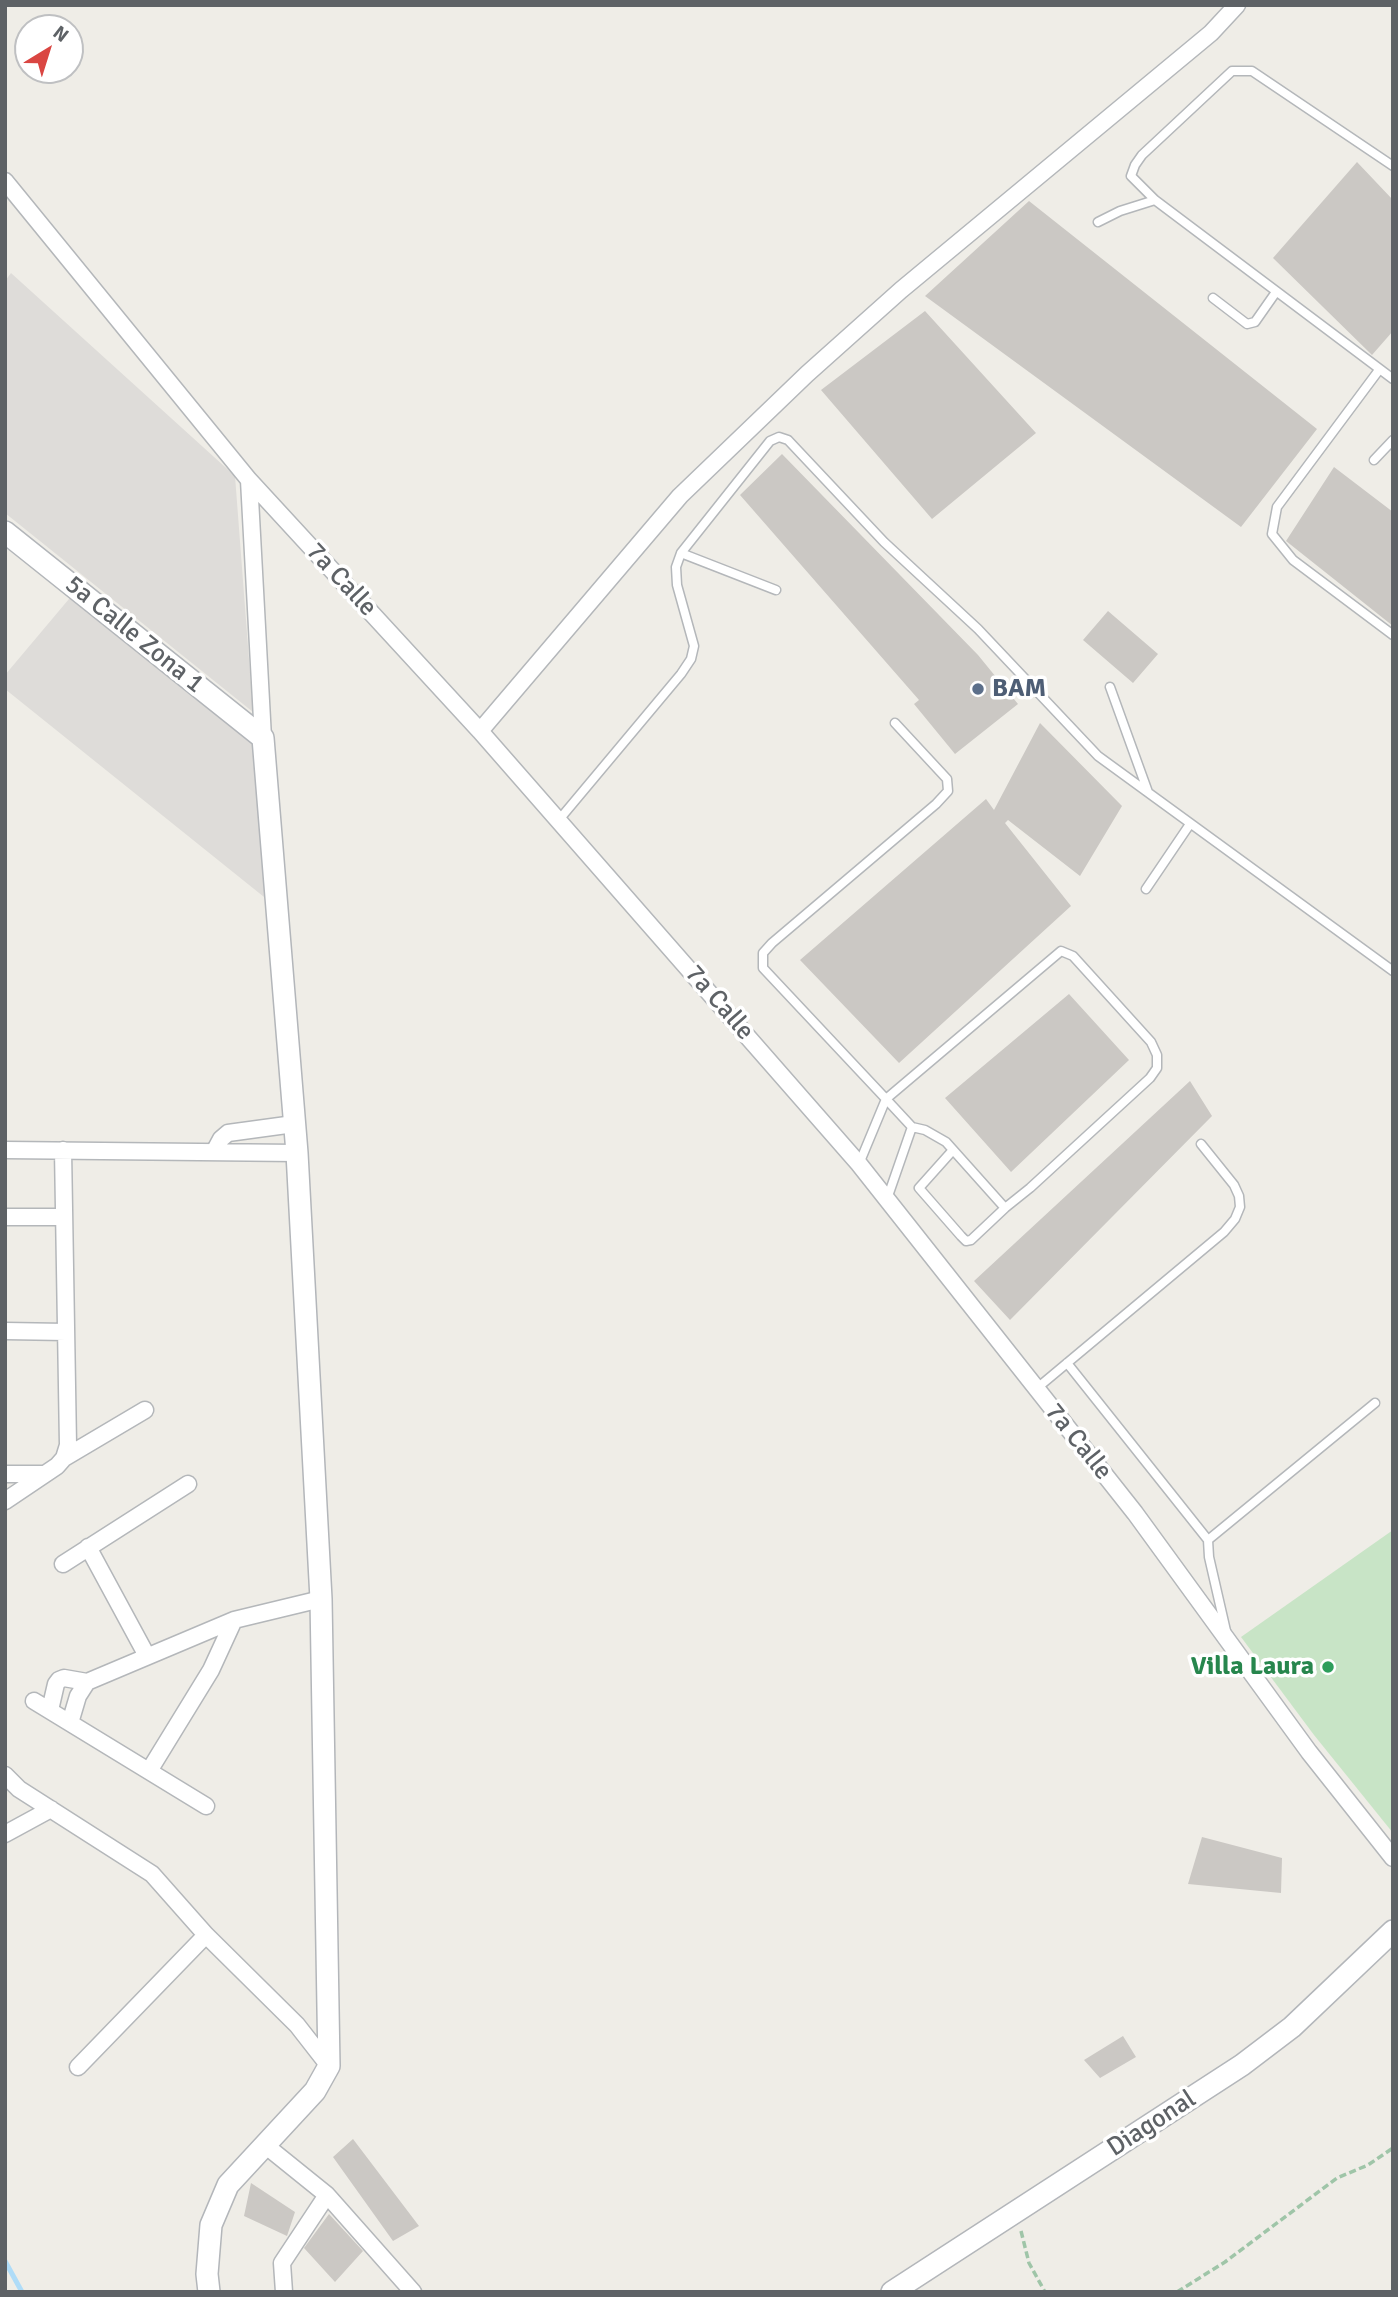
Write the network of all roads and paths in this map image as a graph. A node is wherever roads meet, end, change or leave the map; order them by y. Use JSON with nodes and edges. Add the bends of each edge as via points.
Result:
{"nodes":[{"id":1,"x":1237,"y":5,"type":"edge"},
{"id":2,"x":1393,"y":166,"type":"edge"},
{"id":3,"x":5,"y":181,"type":"edge"},
{"id":4,"x":1154,"y":200,"type":"junction"},
{"id":5,"x":1098,"y":222,"type":"dead end"},
{"id":6,"x":1276,"y":292,"type":"junction"},
{"id":7,"x":1213,"y":298,"type":"dead end"},
{"id":8,"x":1379,"y":370,"type":"junction"},
{"id":9,"x":1393,"y":379,"type":"edge"},
{"id":10,"x":1393,"y":440,"type":"edge"},
{"id":11,"x":1374,"y":460,"type":"dead end"},
{"id":12,"x":249,"y":480,"type":"junction"},
{"id":13,"x":5,"y":532,"type":"edge"},
{"id":14,"x":681,"y":553,"type":"junction"},
{"id":15,"x":776,"y":590,"type":"dead end"},
{"id":16,"x":1393,"y":635,"type":"edge"},
{"id":17,"x":1110,"y":687,"type":"dead end"},
{"id":18,"x":895,"y":723,"type":"dead end"},
{"id":19,"x":480,"y":731,"type":"junction"},
{"id":20,"x":264,"y":738,"type":"junction"},
{"id":21,"x":1148,"y":792,"type":"junction"},
{"id":22,"x":558,"y":821,"type":"junction"},
{"id":23,"x":1190,"y":824,"type":"junction"},
{"id":24,"x":1146,"y":889,"type":"dead end"},
{"id":25,"x":1393,"y":971,"type":"edge"},
{"id":26,"x":886,"y":1098,"type":"junction"},
{"id":27,"x":294,"y":1124,"type":"junction"},
{"id":28,"x":912,"y":1127,"type":"junction"},
{"id":29,"x":1201,"y":1144,"type":"dead end"},
{"id":30,"x":5,"y":1150,"type":"edge"},
{"id":31,"x":63,"y":1150,"type":"junction"},
{"id":32,"x":953,"y":1150,"type":"junction"},
{"id":33,"x":214,"y":1152,"type":"junction"},
{"id":34,"x":297,"y":1153,"type":"junction"},
{"id":35,"x":859,"y":1164,"type":"junction"},
{"id":36,"x":887,"y":1199,"type":"junction"},
{"id":37,"x":1005,"y":1208,"type":"junction"},
{"id":38,"x":5,"y":1217,"type":"edge"},
{"id":39,"x":64,"y":1217,"type":"junction"},
{"id":40,"x":5,"y":1332,"type":"edge"},
{"id":41,"x":66,"y":1332,"type":"junction"},
{"id":42,"x":1066,"y":1363,"type":"junction"},
{"id":43,"x":1036,"y":1389,"type":"junction"},
{"id":44,"x":1375,"y":1403,"type":"dead end"},
{"id":45,"x":145,"y":1410,"type":"dead end"},
{"id":46,"x":64,"y":1458,"type":"junction"},
{"id":47,"x":5,"y":1474,"type":"edge"},
{"id":48,"x":45,"y":1474,"type":"junction"},
{"id":49,"x":188,"y":1483,"type":"dead end"},
{"id":50,"x":5,"y":1501,"type":"edge"},
{"id":51,"x":1209,"y":1540,"type":"junction"},
{"id":52,"x":88,"y":1547,"type":"junction"},
{"id":53,"x":63,"y":1564,"type":"dead end"},
{"id":54,"x":321,"y":1599,"type":"junction"},
{"id":55,"x":234,"y":1620,"type":"junction"},
{"id":56,"x":1228,"y":1641,"type":"junction"},
{"id":57,"x":147,"y":1656,"type":"junction"},
{"id":58,"x":87,"y":1682,"type":"junction"},
{"id":59,"x":34,"y":1700,"type":"dead end"},
{"id":60,"x":50,"y":1710,"type":"junction"},
{"id":61,"x":70,"y":1723,"type":"junction"},
{"id":62,"x":149,"y":1771,"type":"junction"},
{"id":63,"x":5,"y":1776,"type":"edge"},
{"id":64,"x":206,"y":1806,"type":"dead end"},
{"id":65,"x":51,"y":1809,"type":"junction"},
{"id":66,"x":5,"y":1834,"type":"edge"},
{"id":67,"x":1393,"y":1857,"type":"edge"},
{"id":68,"x":1393,"y":1931,"type":"edge"},
{"id":69,"x":206,"y":1935,"type":"junction"},
{"id":70,"x":329,"y":2066,"type":"junction"},
{"id":71,"x":78,"y":2067,"type":"dead end"},
{"id":72,"x":265,"y":2144,"type":"junction"},
{"id":73,"x":1393,"y":2148,"type":"edge"},
{"id":74,"x":327,"y":2195,"type":"junction"},
{"id":75,"x":1021,"y":2208,"type":"junction"},
{"id":76,"x":209,"y":2292,"type":"edge"},
{"id":77,"x":284,"y":2292,"type":"edge"},
{"id":78,"x":413,"y":2292,"type":"edge"},
{"id":79,"x":892,"y":2292,"type":"edge"},
{"id":80,"x":1045,"y":2292,"type":"edge"},
{"id":81,"x":1177,"y":2292,"type":"edge"}],
"edges":[{"from":1,"to":19,"type":"street","via":[[1211,33],[901,290],[807,374],[680,496]]},
{"from":2,"to":4,"type":"lane","via":[[1252,71],[1232,71],[1135,165],[1131,176]]},
{"from":3,"to":12,"type":"street","name":"7a Calle"},
{"from":4,"to":5,"type":"lane"},
{"from":4,"to":6,"type":"lane"},
{"from":6,"to":7,"type":"lane","via":[[1255,322],[1247,324]]},
{"from":6,"to":8,"type":"lane"},
{"from":8,"to":9,"type":"lane"},
{"from":8,"to":16,"type":"lane","via":[[1277,507],[1272,534],[1293,560]]},
{"from":10,"to":11,"type":"lane"},
{"from":12,"to":19,"type":"street","name":"7a Calle"},
{"from":12,"to":20,"type":"street"},
{"from":13,"to":20,"type":"street","name":"5a Calle Zona 1"},
{"from":14,"to":15,"type":"lane"},
{"from":14,"to":21,"type":"lane","via":[[770,441],[788,440],[1098,756]]},
{"from":14,"to":22,"type":"lane","via":[[677,585],[694,646],[691,659]]},
{"from":17,"to":21,"type":"lane"},
{"from":18,"to":26,"type":"lane","via":[[947,779],[948,791],[772,943],[763,953],[762,968]]},
{"from":19,"to":22,"type":"street","name":"7a Calle"},
{"from":20,"to":27,"type":"street"},
{"from":21,"to":23,"type":"lane"},
{"from":22,"to":35,"type":"street","name":"7a Calle"},
{"from":23,"to":24,"type":"lane"},
{"from":23,"to":25,"type":"lane"},
{"from":26,"to":28,"type":"lane"},
{"from":26,"to":35,"type":"lane"},
{"from":26,"to":37,"type":"lane","via":[[1052,957],[1061,951],[1073,956],[1151,1042],[1157,1068]]},
{"from":27,"to":33,"type":"street","via":[[228,1133]]},
{"from":27,"to":34,"type":"street"},
{"from":28,"to":32,"type":"lane","via":[[925,1130]]},
{"from":28,"to":36,"type":"lane"},
{"from":29,"to":42,"type":"lane","via":[[1239,1196],[1235,1219]]},
{"from":30,"to":31,"type":"street"},
{"from":31,"to":33,"type":"street"},
{"from":31,"to":39,"type":"street"},
{"from":32,"to":37,"type":"lane"},
{"from":32,"to":37,"type":"lane","via":[[919,1188],[953,1227],[971,1240]]},
{"from":33,"to":34,"type":"street"},
{"from":34,"to":54,"type":"street"},
{"from":35,"to":36,"type":"street","name":"7a Calle"},
{"from":36,"to":43,"type":"street","name":"7a Calle"},
{"from":38,"to":39,"type":"street"},
{"from":39,"to":41,"type":"street"},
{"from":40,"to":41,"type":"street"},
{"from":41,"to":46,"type":"street","via":[[68,1445]]},
{"from":42,"to":43,"type":"lane"},
{"from":42,"to":51,"type":"lane"},
{"from":43,"to":56,"type":"street","name":"7a Calle","via":[[1135,1513]]},
{"from":44,"to":51,"type":"lane"},
{"from":45,"to":46,"type":"street"},
{"from":46,"to":48,"type":"street"},
{"from":47,"to":48,"type":"street"},
{"from":48,"to":50,"type":"street"},
{"from":49,"to":52,"type":"street"},
{"from":51,"to":56,"type":"lane"},
{"from":52,"to":53,"type":"street"},
{"from":52,"to":57,"type":"street"},
{"from":54,"to":55,"type":"street"},
{"from":54,"to":70,"type":"street"},
{"from":55,"to":57,"type":"street"},
{"from":55,"to":62,"type":"street","via":[[211,1670]]},
{"from":56,"to":67,"type":"street","name":"7a Calle"},
{"from":57,"to":58,"type":"street"},
{"from":58,"to":60,"type":"street","via":[[59,1679]]},
{"from":58,"to":61,"type":"street"},
{"from":59,"to":60,"type":"street"},
{"from":60,"to":61,"type":"street"},
{"from":61,"to":62,"type":"street"},
{"from":62,"to":64,"type":"street"},
{"from":63,"to":65,"type":"street"},
{"from":65,"to":66,"type":"street"},
{"from":65,"to":69,"type":"street","via":[[152,1874]]},
{"from":68,"to":75,"type":"street","name":"Diagonal","via":[[1264,2049]]},
{"from":69,"to":70,"type":"street","via":[[297,2025]]},
{"from":69,"to":71,"type":"street"},
{"from":70,"to":72,"type":"street","via":[[315,2091]]},
{"from":72,"to":74,"type":"street"},
{"from":72,"to":76,"type":"street","via":[[228,2185],[211,2225],[206,2274]]},
{"from":73,"to":81,"type":"path","via":[[1337,2178]]},
{"from":74,"to":77,"type":"street","via":[[282,2263]]},
{"from":74,"to":78,"type":"street"},
{"from":75,"to":79,"type":"street","name":"Diagonal"},
{"from":75,"to":80,"type":"path","via":[[1023,2248]]}]}
